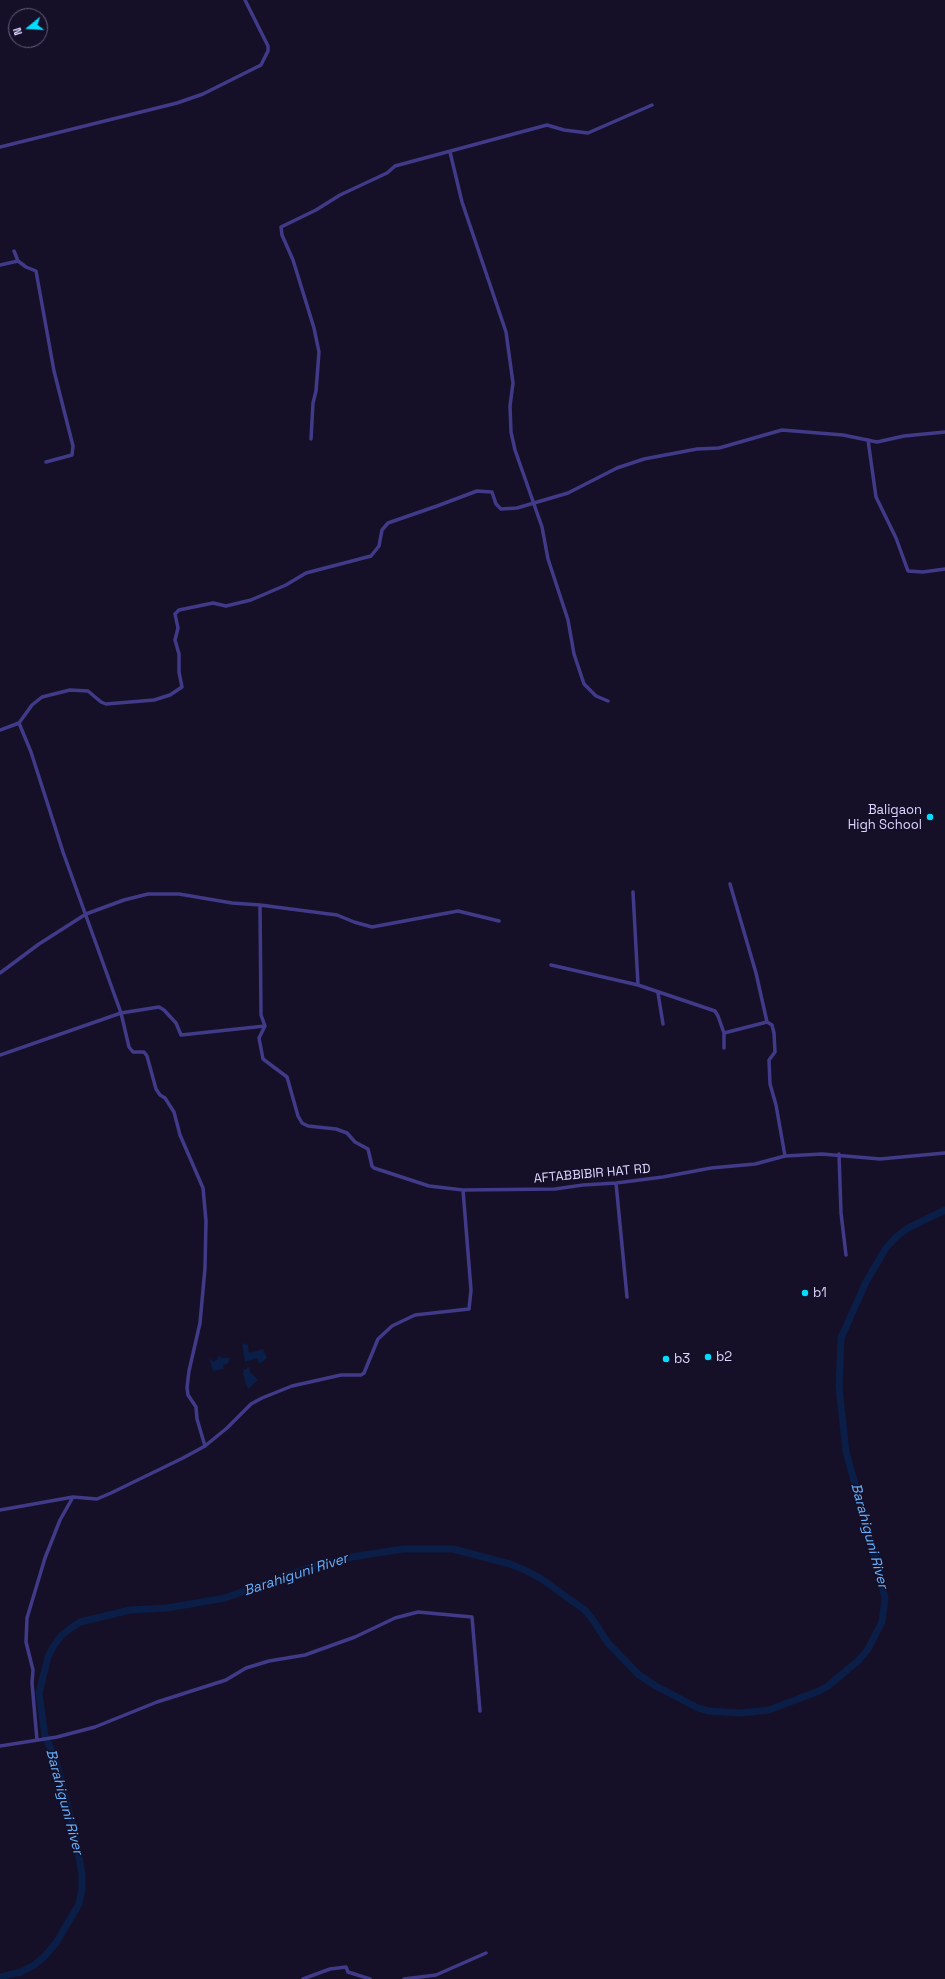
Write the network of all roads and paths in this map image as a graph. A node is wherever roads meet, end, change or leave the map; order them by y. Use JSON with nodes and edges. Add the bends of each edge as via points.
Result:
{"nodes":[{"id":1,"x":245,"y":0,"type":"edge"},
{"id":2,"x":652,"y":105,"type":"dead end"},
{"id":3,"x":0,"y":147,"type":"edge"},
{"id":4,"x":450,"y":152,"type":"junction"},
{"id":5,"x":14,"y":251,"type":"dead end"},
{"id":6,"x":18,"y":261,"type":"junction"},
{"id":7,"x":0,"y":265,"type":"edge"},
{"id":8,"x":945,"y":432,"type":"edge"},
{"id":9,"x":311,"y":439,"type":"dead end"},
{"id":10,"x":868,"y":440,"type":"junction"},
{"id":11,"x":46,"y":462,"type":"dead end"},
{"id":12,"x":533,"y":504,"type":"junction"},
{"id":13,"x":945,"y":569,"type":"edge"},
{"id":14,"x":608,"y":700,"type":"dead end"},
{"id":15,"x":19,"y":723,"type":"junction"},
{"id":16,"x":0,"y":730,"type":"edge"},
{"id":17,"x":730,"y":884,"type":"dead end"},
{"id":18,"x":632,"y":892,"type":"dead end"},
{"id":19,"x":260,"y":905,"type":"junction"},
{"id":20,"x":86,"y":914,"type":"junction"},
{"id":21,"x":499,"y":921,"type":"dead end"},
{"id":22,"x":552,"y":965,"type":"dead end"},
{"id":23,"x":0,"y":973,"type":"edge"},
{"id":24,"x":638,"y":985,"type":"junction"},
{"id":25,"x":658,"y":993,"type":"junction"},
{"id":26,"x":121,"y":1013,"type":"junction"},
{"id":27,"x":767,"y":1022,"type":"junction"},
{"id":28,"x":663,"y":1024,"type":"dead end"},
{"id":29,"x":265,"y":1026,"type":"junction"},
{"id":30,"x":724,"y":1033,"type":"junction"},
{"id":31,"x":724,"y":1048,"type":"dead end"},
{"id":32,"x":0,"y":1055,"type":"edge"},
{"id":33,"x":945,"y":1153,"type":"edge"},
{"id":34,"x":839,"y":1154,"type":"junction"},
{"id":35,"x":785,"y":1156,"type":"junction"},
{"id":36,"x":616,"y":1183,"type":"junction"},
{"id":37,"x":463,"y":1190,"type":"junction"},
{"id":38,"x":846,"y":1255,"type":"dead end"},
{"id":39,"x":627,"y":1297,"type":"dead end"},
{"id":40,"x":205,"y":1446,"type":"junction"},
{"id":41,"x":73,"y":1498,"type":"junction"},
{"id":42,"x":0,"y":1510,"type":"edge"},
{"id":43,"x":480,"y":1711,"type":"dead end"},
{"id":44,"x":37,"y":1740,"type":"junction"},
{"id":45,"x":0,"y":1746,"type":"edge"},
{"id":46,"x":486,"y":1953,"type":"dead end"},
{"id":47,"x":302,"y":1979,"type":"edge"},
{"id":48,"x":370,"y":1979,"type":"edge"},
{"id":49,"x":404,"y":1979,"type":"edge"}],
"edges":[{"from":1,"to":3,"type":"street","via":[[268,46],[261,65],[203,94],[177,103]]},
{"from":2,"to":4,"type":"street","via":[[588,134],[547,124]]},
{"from":4,"to":9,"type":"street","via":[[395,166],[387,173],[281,227],[314,328],[319,352]]},
{"from":4,"to":12,"type":"street","via":[[462,202],[506,332],[513,383],[510,406],[511,432]]},
{"from":5,"to":6,"type":"street"},
{"from":6,"to":7,"type":"street"},
{"from":6,"to":11,"type":"street","via":[[36,271],[54,371],[72,446],[72,455]]},
{"from":8,"to":10,"type":"street","via":[[904,436],[877,442]]},
{"from":10,"to":12,"type":"street","via":[[828,433],[782,430],[719,448],[697,449],[644,459],[616,468],[568,493]]},
{"from":10,"to":13,"type":"street","via":[[876,497],[896,538],[908,571]]},
{"from":12,"to":14,"type":"street","via":[[542,528],[548,559],[568,620],[574,654],[584,684],[596,696]]},
{"from":12,"to":15,"type":"street","via":[[505,510],[499,507],[492,492],[477,491],[388,523],[382,530],[379,546],[371,556],[306,573],[286,586],[252,600],[226,606],[208,604],[179,610],[175,614],[178,628],[175,640],[182,683],[180,690],[154,700],[106,704],[88,691],[70,690],[42,697],[32,704]]},
{"from":15,"to":16,"type":"street"},
{"from":15,"to":20,"type":"street"},
{"from":17,"to":27,"type":"street","via":[[756,973]]},
{"from":18,"to":24,"type":"street"},
{"from":19,"to":20,"type":"street","via":[[232,904],[179,894],[158,893],[124,900]]},
{"from":19,"to":21,"type":"street","via":[[337,915],[372,927],[458,912]]},
{"from":19,"to":29,"type":"street","via":[[261,1014]]},
{"from":20,"to":23,"type":"street"},
{"from":20,"to":26,"type":"street"},
{"from":22,"to":24,"type":"street"},
{"from":24,"to":25,"type":"street"},
{"from":25,"to":28,"type":"street"},
{"from":25,"to":30,"type":"street","via":[[714,1012]]},
{"from":26,"to":29,"type":"street","via":[[158,1007],[176,1023],[181,1035]]},
{"from":26,"to":32,"type":"street"},
{"from":26,"to":40,"type":"street","via":[[129,1047],[133,1052],[146,1054],[158,1093],[165,1098],[174,1112],[180,1135],[199,1176],[206,1199],[205,1268],[200,1323],[187,1388],[188,1395],[196,1407]]},
{"from":27,"to":30,"type":"street"},
{"from":27,"to":35,"type":"street","via":[[772,1025],[774,1033],[775,1052],[769,1060],[770,1084]]},
{"from":29,"to":37,"type":"street","name":"AFTABBIBIR HAT RD","via":[[259,1038],[263,1059],[285,1075],[302,1123],[347,1133],[355,1142],[368,1149],[374,1168],[429,1186]]},
{"from":30,"to":31,"type":"street"},
{"from":33,"to":34,"type":"street","name":"AFTABBIBIR HAT RD","via":[[880,1159]]},
{"from":34,"to":35,"type":"street","name":"AFTABBIBIR HAT RD"},
{"from":34,"to":38,"type":"street","via":[[841,1213]]},
{"from":35,"to":36,"type":"street","name":"AFTABBIBIR HAT RD","via":[[755,1164]]},
{"from":36,"to":37,"type":"street","name":"AFTABBIBIR HAT RD","via":[[555,1188]]},
{"from":36,"to":39,"type":"street"},
{"from":37,"to":40,"type":"street","via":[[471,1290],[469,1309],[415,1315],[392,1326],[378,1339],[361,1375],[341,1375],[292,1386],[262,1398],[251,1404]]},
{"from":40,"to":41,"type":"street","via":[[111,1494],[97,1498]]},
{"from":41,"to":42,"type":"street"},
{"from":41,"to":44,"type":"street","via":[[60,1520],[45,1558],[27,1618],[26,1642],[33,1668]]},
{"from":43,"to":44,"type":"street","via":[[472,1617],[418,1612],[395,1618],[305,1656],[246,1668],[226,1680],[157,1702],[95,1726]]},
{"from":44,"to":45,"type":"street"},
{"from":46,"to":49,"type":"street","via":[[436,1974]]},
{"from":47,"to":48,"type":"street","via":[[346,1967],[348,1972]]}]}
